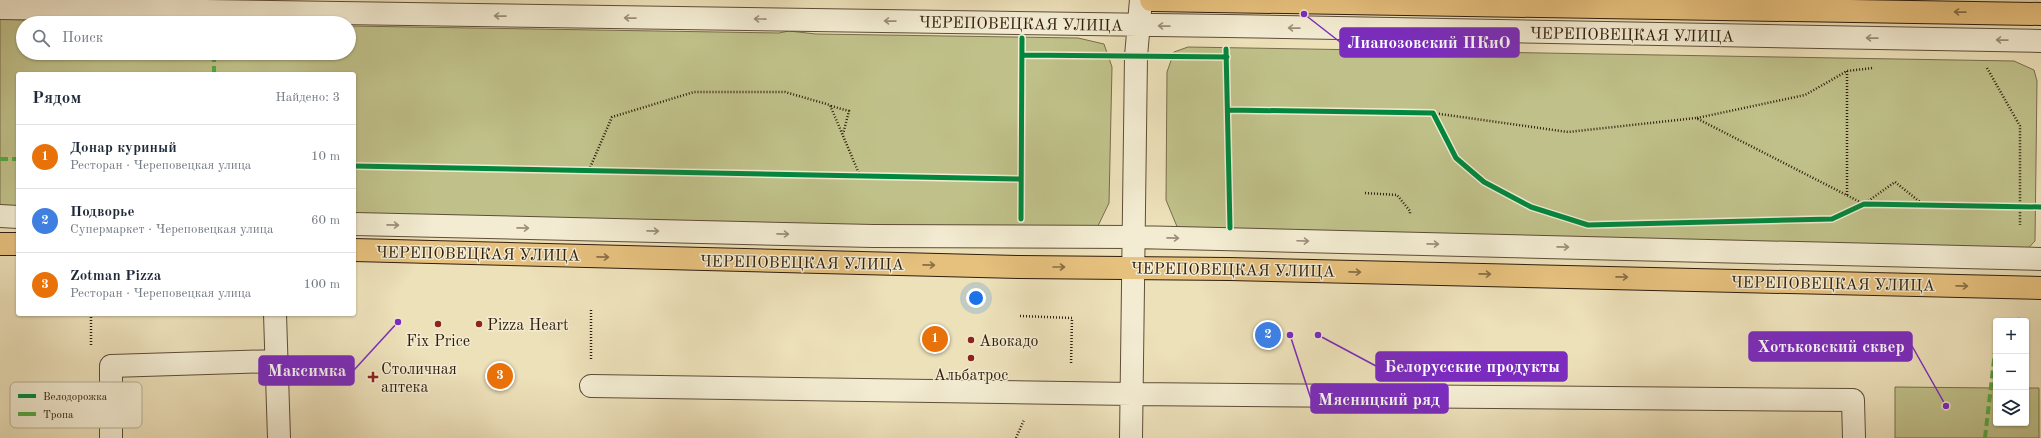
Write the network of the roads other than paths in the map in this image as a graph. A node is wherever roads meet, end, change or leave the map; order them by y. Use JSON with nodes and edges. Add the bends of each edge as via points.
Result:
{"nodes":[{"id":1,"x":1141,"y":0,"type":"edge"},
{"id":2,"x":1151,"y":0,"type":"edge"},
{"id":3,"x":0,"y":8,"type":"edge"},
{"id":4,"x":2041,"y":14,"type":"edge"},
{"id":5,"x":1139,"y":25,"type":"junction"},
{"id":6,"x":2041,"y":41,"type":"edge"},
{"id":7,"x":0,"y":216,"type":"edge"},
{"id":8,"x":16,"y":217,"type":"edge"},
{"id":9,"x":356,"y":224,"type":"edge"},
{"id":10,"x":1134,"y":237,"type":"junction"},
{"id":11,"x":0,"y":244,"type":"edge"},
{"id":12,"x":16,"y":244,"type":"edge"},
{"id":13,"x":356,"y":250,"type":"edge"},
{"id":14,"x":2041,"y":259,"type":"edge"},
{"id":15,"x":1134,"y":267,"type":"junction"},
{"id":16,"x":2041,"y":288,"type":"edge"},
{"id":17,"x":275,"y":316,"type":"edge"},
{"id":18,"x":276,"y":361,"type":"junction"},
{"id":19,"x":111,"y":382,"type":"edge"},
{"id":20,"x":591,"y":386,"type":"road end"},
{"id":21,"x":1132,"y":394,"type":"junction"},
{"id":22,"x":279,"y":438,"type":"edge"},
{"id":23,"x":1131,"y":438,"type":"edge"},
{"id":24,"x":1854,"y":438,"type":"edge"}],
"edges":[{"from":1,"to":5,"type":"street"},
{"from":4,"to":2,"type":"main road","name":"ЧЕРЕПОВЕЦКАЯ УЛИЦА","one_way":true},
{"from":5,"to":3,"type":"street","name":"ЧЕРЕПОВЕЦКАЯ УЛИЦА","one_way":true},
{"from":6,"to":5,"type":"street","name":"ЧЕРЕПОВЕЦКАЯ УЛИЦА","one_way":true},
{"from":5,"to":10,"type":"street","via":[[1136,56]]},
{"from":7,"to":8,"type":"street"},
{"from":9,"to":10,"type":"street","name":"ЧЕРЕПОВЕЦКАЯ УЛИЦА","one_way":true,"via":[[873,236]]},
{"from":10,"to":14,"type":"street","name":"ЧЕРЕПОВЕЦКАЯ УЛИЦА","one_way":true},
{"from":10,"to":15,"type":"street"},
{"from":11,"to":12,"type":"main road"},
{"from":13,"to":15,"type":"main road","name":"ЧЕРЕПОВЕЦКАЯ УЛИЦА","one_way":true,"via":[[1020,267]]},
{"from":15,"to":16,"type":"main road","name":"ЧЕРЕПОВЕЦКАЯ УЛИЦА","one_way":true},
{"from":15,"to":21,"type":"street"},
{"from":17,"to":18,"type":"street"},
{"from":18,"to":19,"type":"street","via":[[111,366]]},
{"from":18,"to":22,"type":"street"},
{"from":20,"to":21,"type":"street"},
{"from":21,"to":23,"type":"street"},
{"from":21,"to":24,"type":"street","via":[[1853,400]]}]}
